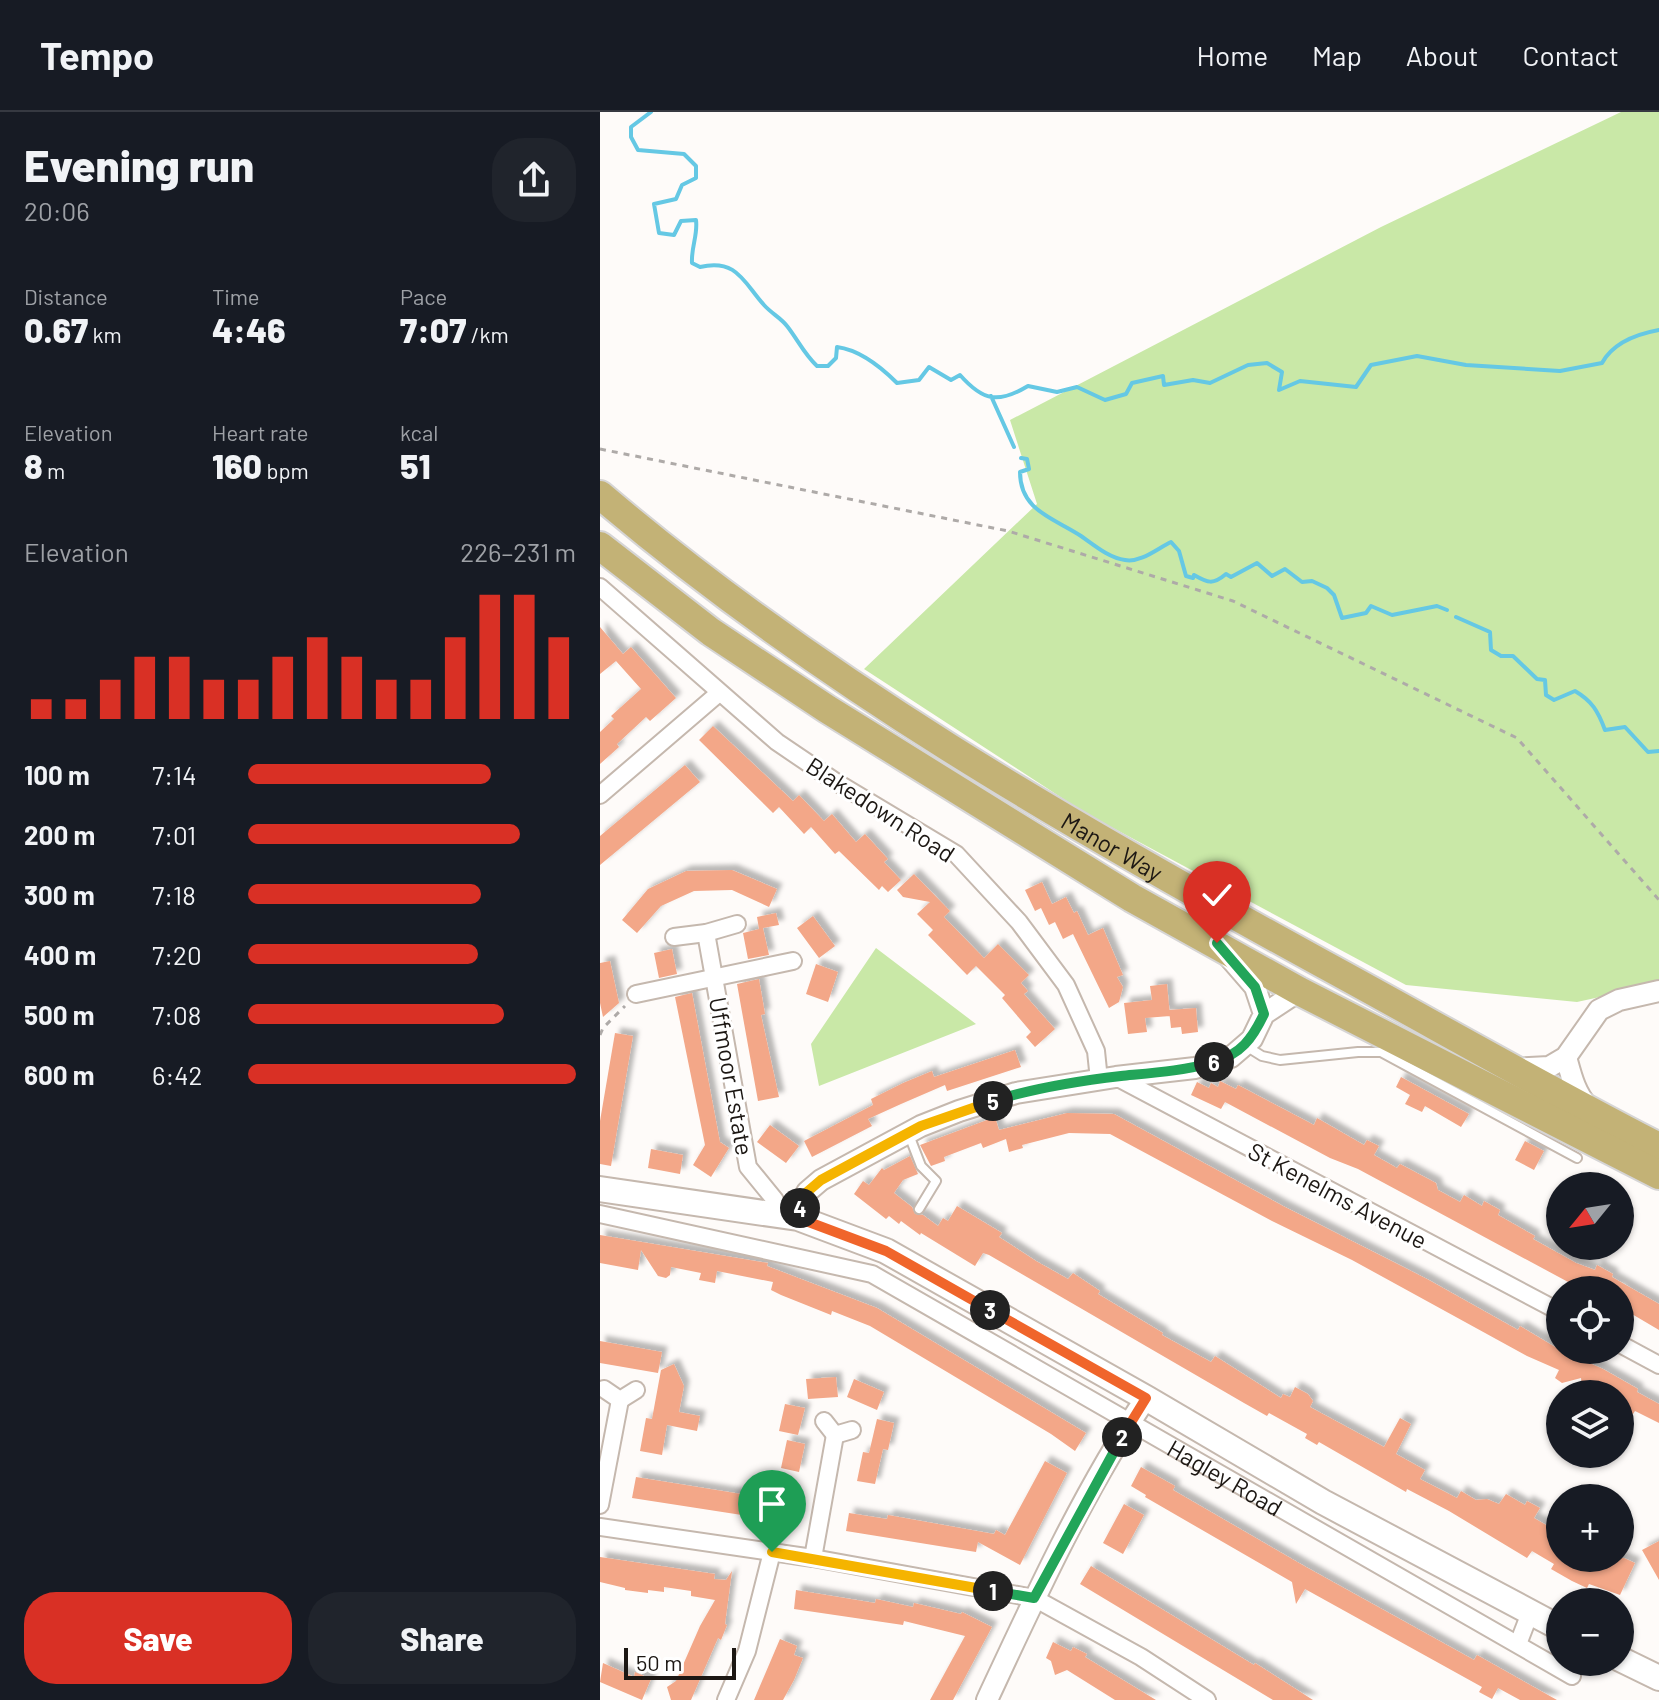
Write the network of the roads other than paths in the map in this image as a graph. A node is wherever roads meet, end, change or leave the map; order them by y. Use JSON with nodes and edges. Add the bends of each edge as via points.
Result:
{"nodes":[{"id":1,"x":600,"y":495,"type":"edge"},
{"id":2,"x":600,"y":546,"type":"edge"},
{"id":3,"x":604,"y":596,"type":"edge"},
{"id":4,"x":719,"y":693,"type":"junction"},
{"id":5,"x":600,"y":795,"type":"edge"},
{"id":6,"x":737,"y":924,"type":"dead end"},
{"id":7,"x":706,"y":933,"type":"junction"},
{"id":8,"x":674,"y":937,"type":"dead end"},
{"id":9,"x":1217,"y":943,"type":"junction"},
{"id":10,"x":793,"y":961,"type":"dead end"},
{"id":11,"x":715,"y":977,"type":"junction"},
{"id":12,"x":1299,"y":991,"type":"junction"},
{"id":13,"x":1659,"y":991,"type":"edge"},
{"id":14,"x":636,"y":994,"type":"road end"},
{"id":15,"x":1264,"y":1014,"type":"junction"},
{"id":16,"x":1246,"y":1046,"type":"junction"},
{"id":17,"x":1566,"y":1057,"type":"junction"},
{"id":18,"x":1513,"y":1069,"type":"junction"},
{"id":19,"x":1108,"y":1078,"type":"junction"},
{"id":20,"x":1592,"y":1111,"type":"junction"},
{"id":21,"x":908,"y":1133,"type":"junction"},
{"id":22,"x":1659,"y":1147,"type":"edge"},
{"id":23,"x":1577,"y":1158,"type":"dead end"},
{"id":24,"x":1659,"y":1175,"type":"edge"},
{"id":25,"x":601,"y":1202,"type":"edge"},
{"id":26,"x":919,"y":1209,"type":"dead end"},
{"id":27,"x":773,"y":1213,"type":"junction"},
{"id":28,"x":798,"y":1218,"type":"junction"},
{"id":29,"x":1546,"y":1305,"type":"edge"},
{"id":30,"x":1634,"y":1352,"type":"edge"},
{"id":31,"x":1659,"y":1365,"type":"edge"},
{"id":32,"x":604,"y":1389,"type":"dead end"},
{"id":33,"x":636,"y":1390,"type":"dead end"},
{"id":34,"x":1146,"y":1398,"type":"junction"},
{"id":35,"x":620,"y":1400,"type":"junction"},
{"id":36,"x":824,"y":1421,"type":"dead end"},
{"id":37,"x":1130,"y":1423,"type":"junction"},
{"id":38,"x":852,"y":1430,"type":"dead end"},
{"id":39,"x":835,"y":1435,"type":"junction"},
{"id":40,"x":600,"y":1505,"type":"edge"},
{"id":41,"x":600,"y":1527,"type":"edge"},
{"id":42,"x":772,"y":1552,"type":"junction"},
{"id":43,"x":813,"y":1558,"type":"junction"},
{"id":44,"x":1034,"y":1598,"type":"junction"},
{"id":45,"x":1530,"y":1613,"type":"junction"},
{"id":46,"x":1546,"y":1621,"type":"edge"},
{"id":47,"x":1518,"y":1644,"type":"junction"},
{"id":48,"x":1546,"y":1661,"type":"edge"},
{"id":49,"x":1634,"y":1666,"type":"edge"},
{"id":50,"x":1659,"y":1678,"type":"edge"},
{"id":51,"x":726,"y":1700,"type":"edge"},
{"id":52,"x":987,"y":1700,"type":"edge"},
{"id":53,"x":1207,"y":1700,"type":"edge"}],
"edges":[{"from":1,"to":18,"type":"highway","name":"Manor Way","via":[[743,607],[1010,787]]},
{"from":2,"to":9,"type":"highway","name":"Manor Way","via":[[711,632],[827,709],[1132,898]]},
{"from":3,"to":4,"type":"street","name":"Blakedown Road"},
{"from":4,"to":5,"type":"street"},
{"from":4,"to":19,"type":"street","name":"Blakedown Road","via":[[777,742],[956,854],[1019,922],[1066,985]]},
{"from":6,"to":7,"type":"street"},
{"from":7,"to":8,"type":"street"},
{"from":7,"to":11,"type":"street","name":"Uffmoor Estate"},
{"from":9,"to":12,"type":"highway","name":"Manor Way"},
{"from":9,"to":15,"type":"street","via":[[1255,987]]},
{"from":10,"to":11,"type":"street","name":"Uffmoor Estate"},
{"from":11,"to":14,"type":"street","name":"Uffmoor Estate"},
{"from":11,"to":27,"type":"street","name":"Uffmoor Estate","via":[[748,1167],[775,1200]]},
{"from":12,"to":15,"type":"street"},
{"from":12,"to":24,"type":"highway","name":"Manor Way"},
{"from":13,"to":17,"type":"street","via":[[1599,1010]]},
{"from":15,"to":16,"type":"street"},
{"from":16,"to":19,"type":"street","via":[[1231,1057],[1195,1068]]},
{"from":16,"to":23,"type":"lane","via":[[1280,1060],[1381,1052]]},
{"from":17,"to":18,"type":"street","via":[[1549,1067]]},
{"from":17,"to":20,"type":"street","via":[[1581,1099]]},
{"from":18,"to":20,"type":"highway","name":"Manor Way"},
{"from":19,"to":21,"type":"street","via":[[1016,1093]]},
{"from":19,"to":29,"type":"street","name":"St Kenelms Avenue"},
{"from":20,"to":22,"type":"highway","name":"Manor Way"},
{"from":21,"to":26,"type":"lane","via":[[921,1166],[936,1181]]},
{"from":21,"to":28,"type":"street","via":[[821,1180],[807,1192]]},
{"from":25,"to":27,"type":"main road","name":"Hagley Road"},
{"from":25,"to":37,"type":"street","name":"Hagley Road","via":[[872,1274]]},
{"from":27,"to":28,"type":"main road","name":"Hagley Road"},
{"from":28,"to":34,"type":"main road","name":"Hagley Road","via":[[886,1251]]},
{"from":30,"to":31,"type":"street"},
{"from":32,"to":35,"type":"street"},
{"from":33,"to":35,"type":"street"},
{"from":34,"to":37,"type":"street"},
{"from":34,"to":45,"type":"main road","name":"Hagley Road","via":[[1224,1447]]},
{"from":35,"to":40,"type":"street"},
{"from":36,"to":39,"type":"street"},
{"from":37,"to":44,"type":"street"},
{"from":37,"to":47,"type":"street","name":"Hagley Road"},
{"from":38,"to":39,"type":"street"},
{"from":39,"to":43,"type":"street"},
{"from":41,"to":42,"type":"street"},
{"from":42,"to":43,"type":"street"},
{"from":42,"to":51,"type":"street","via":[[747,1651]]},
{"from":43,"to":44,"type":"street"},
{"from":44,"to":52,"type":"street"},
{"from":44,"to":53,"type":"street"},
{"from":45,"to":46,"type":"main road","name":"Hagley Road"},
{"from":45,"to":47,"type":"street"},
{"from":47,"to":48,"type":"street","name":"Hagley Road"},
{"from":49,"to":50,"type":"main road"}]}
